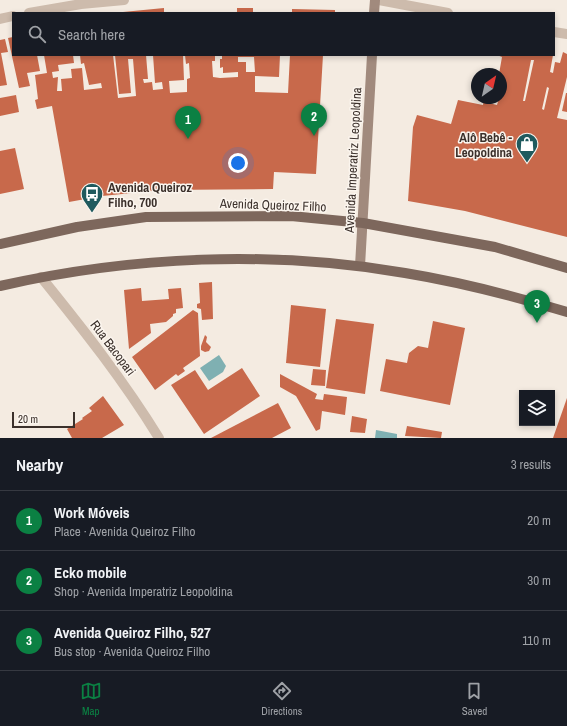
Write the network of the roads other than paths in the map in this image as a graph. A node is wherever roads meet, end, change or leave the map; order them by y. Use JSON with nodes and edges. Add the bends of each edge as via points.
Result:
{"nodes":[{"id":1,"x":124,"y":0,"type":"edge"},
{"id":2,"x":375,"y":0,"type":"edge"},
{"id":3,"x":379,"y":0,"type":"edge"},
{"id":4,"x":35,"y":12,"type":"edge"},
{"id":5,"x":374,"y":12,"type":"edge"},
{"id":6,"x":443,"y":12,"type":"edge"},
{"id":7,"x":12,"y":16,"type":"edge"},
{"id":8,"x":0,"y":19,"type":"edge"},
{"id":9,"x":555,"y":32,"type":"edge"},
{"id":10,"x":567,"y":34,"type":"edge"},
{"id":11,"x":372,"y":56,"type":"edge"},
{"id":12,"x":363,"y":223,"type":"junction"},
{"id":13,"x":0,"y":244,"type":"edge"},
{"id":14,"x":360,"y":266,"type":"junction"},
{"id":15,"x":567,"y":268,"type":"edge"},
{"id":16,"x":41,"y":277,"type":"junction"},
{"id":17,"x":0,"y":286,"type":"edge"},
{"id":18,"x":567,"y":312,"type":"edge"},
{"id":19,"x":160,"y":438,"type":"edge"}],
"edges":[{"from":1,"to":4,"type":"street"},
{"from":2,"to":5,"type":"main road"},
{"from":3,"to":6,"type":"street"},
{"from":7,"to":8,"type":"street"},
{"from":9,"to":10,"type":"street"},
{"from":11,"to":12,"type":"main road","name":"Avenida Imperatriz Leopoldina"},
{"from":12,"to":13,"type":"main road","name":"Avenida Queiroz Filho","via":[[291,216],[146,217],[77,227]]},
{"from":12,"to":14,"type":"main road","name":"Avenida Imperatriz Leopoldina"},
{"from":12,"to":15,"type":"main road","name":"Avenida Queiroz Filho","via":[[495,247]]},
{"from":14,"to":16,"type":"main road","via":[[301,260],[174,261],[106,267]]},
{"from":14,"to":18,"type":"main road","via":[[453,282]]},
{"from":16,"to":17,"type":"main road"},
{"from":16,"to":19,"type":"street","name":"Rua Bacopari","via":[[102,353]]}]}
